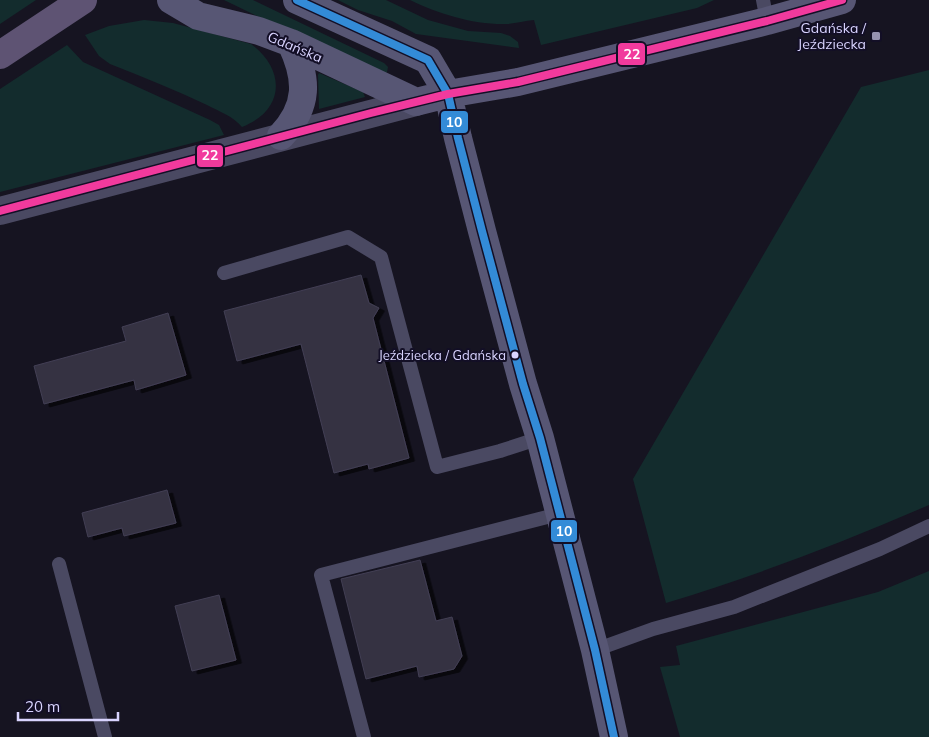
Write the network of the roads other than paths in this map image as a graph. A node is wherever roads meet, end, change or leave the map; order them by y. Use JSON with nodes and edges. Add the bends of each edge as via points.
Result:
{"nodes":[{"id":1,"x":83,"y":0,"type":"edge"},
{"id":2,"x":171,"y":0,"type":"edge"},
{"id":3,"x":297,"y":0,"type":"edge"},
{"id":4,"x":842,"y":0,"type":"edge"},
{"id":5,"x":765,"y":10,"type":"edge"},
{"id":6,"x":291,"y":43,"type":"junction"},
{"id":7,"x":0,"y":55,"type":"edge"},
{"id":8,"x":448,"y":94,"type":"junction"},
{"id":9,"x":416,"y":102,"type":"junction"},
{"id":10,"x":281,"y":136,"type":"junction"},
{"id":11,"x":0,"y":211,"type":"edge"},
{"id":12,"x":224,"y":273,"type":"dead end"},
{"id":13,"x":540,"y":438,"type":"junction"},
{"id":14,"x":559,"y":514,"type":"junction"},
{"id":15,"x":929,"y":526,"type":"edge"},
{"id":16,"x":59,"y":564,"type":"dead end"},
{"id":17,"x":595,"y":650,"type":"junction"},
{"id":18,"x":105,"y":737,"type":"edge"},
{"id":19,"x":364,"y":737,"type":"edge"},
{"id":20,"x":614,"y":737,"type":"edge"}],
"edges":[{"from":1,"to":7,"type":"main road"},
{"from":2,"to":6,"type":"main road","name":"Gdańska","via":[[198,16],[259,31]]},
{"from":3,"to":8,"type":"main road","via":[[428,60]]},
{"from":4,"to":5,"type":"main road"},
{"from":5,"to":8,"type":"main road","via":[[518,82]]},
{"from":6,"to":9,"type":"main road","name":"Gdańska"},
{"from":6,"to":10,"type":"main road","via":[[303,77],[303,94],[300,110]]},
{"from":8,"to":9,"type":"main road"},
{"from":8,"to":13,"type":"main road"},
{"from":9,"to":10,"type":"street"},
{"from":10,"to":11,"type":"street"},
{"from":12,"to":13,"type":"lane","via":[[348,238],[381,257],[437,467]]},
{"from":13,"to":14,"type":"main road"},
{"from":14,"to":17,"type":"main road"},
{"from":14,"to":19,"type":"lane","via":[[321,574]]},
{"from":15,"to":17,"type":"lane","via":[[880,550],[734,607],[653,629]]},
{"from":16,"to":18,"type":"lane"},
{"from":17,"to":20,"type":"main road"}]}
